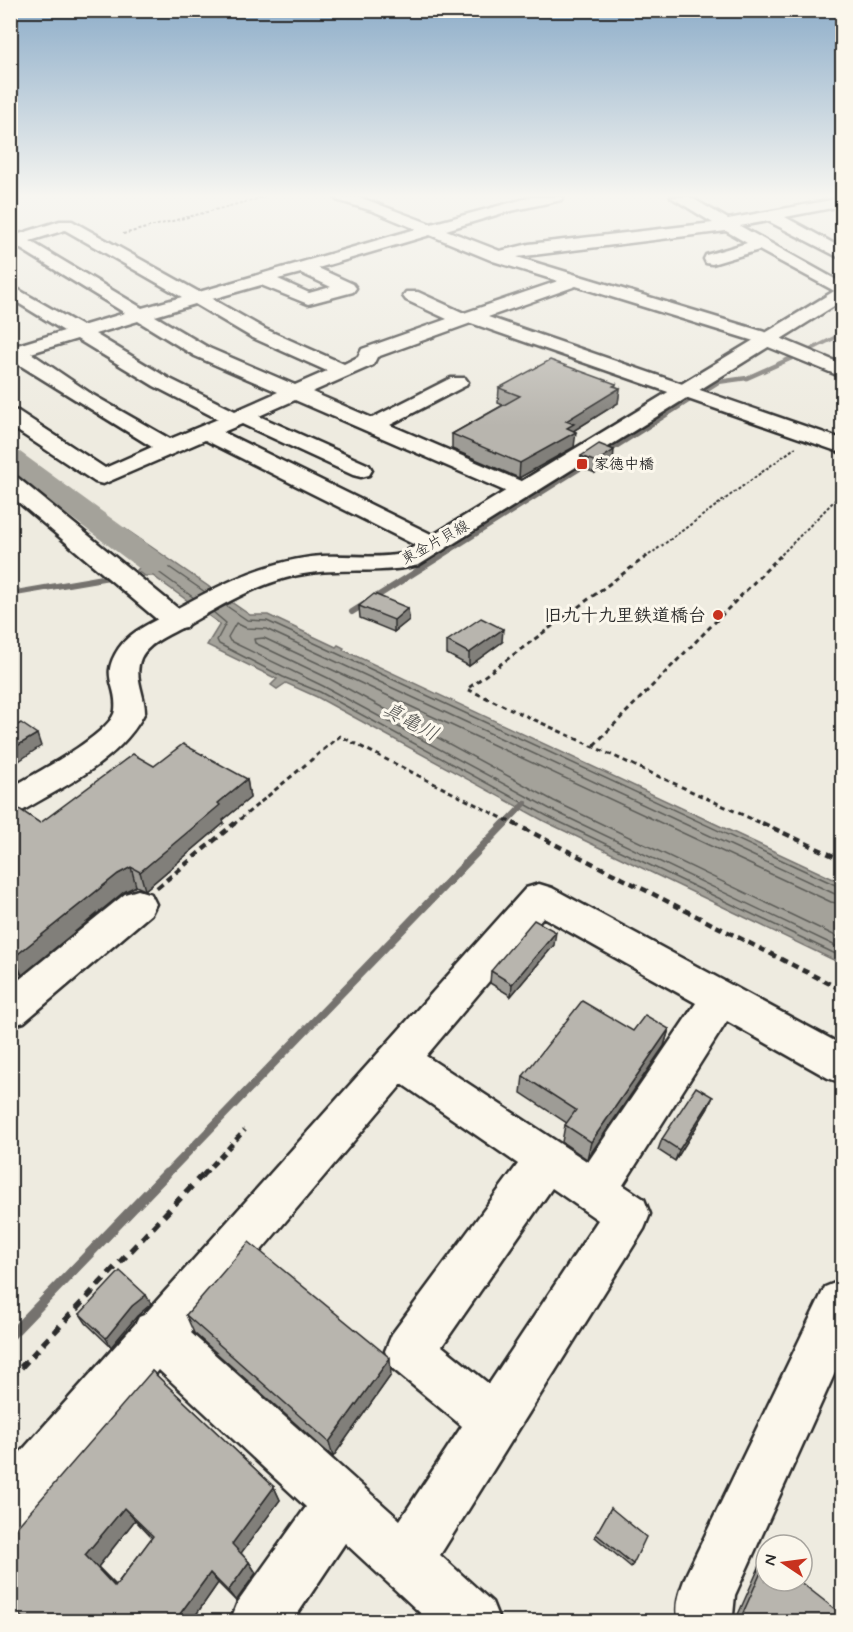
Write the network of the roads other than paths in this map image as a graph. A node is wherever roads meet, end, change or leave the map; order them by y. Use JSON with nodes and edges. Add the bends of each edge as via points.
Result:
{"nodes":[{"id":1,"x":71,"y":273,"type":"edge"},
{"id":2,"x":153,"y":273,"type":"edge"},
{"id":3,"x":282,"y":273,"type":"edge"},
{"id":4,"x":315,"y":273,"type":"edge"},
{"id":5,"x":550,"y":273,"type":"edge"},
{"id":6,"x":811,"y":273,"type":"edge"},
{"id":7,"x":263,"y":279,"type":"junction"},
{"id":8,"x":574,"y":281,"type":"junction"},
{"id":9,"x":10,"y":290,"type":"edge"},
{"id":10,"x":843,"y":292,"type":"edge"},
{"id":11,"x":412,"y":296,"type":"dead end"},
{"id":12,"x":197,"y":298,"type":"junction"},
{"id":13,"x":140,"y":315,"type":"junction"},
{"id":14,"x":467,"y":318,"type":"junction"},
{"id":15,"x":79,"y":333,"type":"junction"},
{"id":16,"x":769,"y":340,"type":"junction"},
{"id":17,"x":12,"y":351,"type":"edge"},
{"id":18,"x":344,"y":370,"type":"junction"},
{"id":19,"x":843,"y":371,"type":"edge"},
{"id":20,"x":458,"y":382,"type":"dead end"},
{"id":21,"x":295,"y":393,"type":"junction"},
{"id":22,"x":694,"y":394,"type":"junction"},
{"id":23,"x":10,"y":416,"type":"edge"},
{"id":24,"x":239,"y":417,"type":"junction"},
{"id":25,"x":372,"y":426,"type":"junction"},
{"id":26,"x":205,"y":432,"type":"junction"},
{"id":27,"x":412,"y":443,"type":"junction"},
{"id":28,"x":843,"y":446,"type":"edge"},
{"id":29,"x":169,"y":448,"type":"junction"},
{"id":30,"x":361,"y":470,"type":"junction"},
{"id":31,"x":10,"y":483,"type":"edge"},
{"id":32,"x":322,"y":490,"type":"junction"},
{"id":33,"x":522,"y":490,"type":"junction"},
{"id":34,"x":299,"y":502,"type":"dead end"},
{"id":35,"x":434,"y":546,"type":"junction"},
{"id":36,"x":176,"y":621,"type":"junction"},
{"id":37,"x":10,"y":803,"type":"edge"},
{"id":38,"x":138,"y":904,"type":"road end"},
{"id":39,"x":721,"y":998,"type":"junction"},
{"id":40,"x":10,"y":1010,"type":"edge"},
{"id":41,"x":398,"y":1059,"type":"junction"},
{"id":42,"x":843,"y":1065,"type":"edge"},
{"id":43,"x":547,"y":1159,"type":"junction"},
{"id":44,"x":594,"y":1191,"type":"junction"},
{"id":45,"x":843,"y":1304,"type":"edge"},
{"id":46,"x":156,"y":1334,"type":"junction"},
{"id":47,"x":496,"y":1422,"type":"junction"},
{"id":48,"x":10,"y":1503,"type":"edge"},
{"id":49,"x":341,"y":1503,"type":"junction"},
{"id":50,"x":405,"y":1561,"type":"junction"},
{"id":51,"x":258,"y":1622,"type":"edge"},
{"id":52,"x":472,"y":1622,"type":"edge"},
{"id":53,"x":707,"y":1622,"type":"edge"}],
"edges":[{"from":1,"to":13,"type":"street"},
{"from":2,"to":12,"type":"street"},
{"from":3,"to":7,"type":"street"},
{"from":4,"to":7,"type":"street","via":[[347,288],[308,299]]},
{"from":5,"to":8,"type":"street"},
{"from":6,"to":10,"type":"street"},
{"from":7,"to":12,"type":"street"},
{"from":8,"to":14,"type":"street"},
{"from":8,"to":16,"type":"street"},
{"from":9,"to":15,"type":"street"},
{"from":10,"to":16,"type":"street","name":"東金片貝線"},
{"from":11,"to":14,"type":"street"},
{"from":12,"to":13,"type":"street"},
{"from":12,"to":18,"type":"street","via":[[258,333]]},
{"from":13,"to":15,"type":"street"},
{"from":13,"to":21,"type":"street","via":[[202,352]]},
{"from":14,"to":18,"type":"street","via":[[369,353],[366,361]]},
{"from":14,"to":22,"type":"street"},
{"from":15,"to":17,"type":"street"},
{"from":15,"to":24,"type":"street","via":[[161,382]]},
{"from":16,"to":19,"type":"street"},
{"from":16,"to":22,"type":"street","name":"東金片貝線"},
{"from":17,"to":29,"type":"street"},
{"from":18,"to":21,"type":"street"},
{"from":20,"to":25,"type":"street"},
{"from":21,"to":24,"type":"street"},
{"from":21,"to":25,"type":"street"},
{"from":22,"to":28,"type":"street"},
{"from":22,"to":33,"type":"street","name":"東金片貝線"},
{"from":23,"to":29,"type":"street","via":[[103,477]]},
{"from":24,"to":26,"type":"street"},
{"from":24,"to":30,"type":"street"},
{"from":25,"to":27,"type":"street"},
{"from":26,"to":29,"type":"street"},
{"from":26,"to":32,"type":"street"},
{"from":27,"to":30,"type":"street"},
{"from":27,"to":33,"type":"street"},
{"from":30,"to":32,"type":"street"},
{"from":31,"to":36,"type":"street"},
{"from":32,"to":34,"type":"street"},
{"from":32,"to":35,"type":"street"},
{"from":33,"to":35,"type":"street","name":"東金片貝線"},
{"from":35,"to":36,"type":"street","name":"東金片貝線","via":[[410,560],[389,565],[312,564],[267,574]]},
{"from":36,"to":37,"type":"street","name":"東金片貝線","via":[[135,644],[128,654],[123,669],[130,712],[114,734],[100,748]]},
{"from":38,"to":40,"type":"street"},
{"from":39,"to":41,"type":"street","via":[[539,898]]},
{"from":39,"to":42,"type":"street"},
{"from":39,"to":44,"type":"street"},
{"from":41,"to":43,"type":"street"},
{"from":41,"to":46,"type":"street"},
{"from":43,"to":44,"type":"street"},
{"from":43,"to":47,"type":"street","via":[[409,1351]]},
{"from":44,"to":47,"type":"street","via":[[628,1214]]},
{"from":45,"to":53,"type":"street","via":[[707,1593]]},
{"from":46,"to":48,"type":"street"},
{"from":46,"to":49,"type":"street"},
{"from":47,"to":50,"type":"street"},
{"from":49,"to":50,"type":"street"},
{"from":49,"to":51,"type":"street"},
{"from":50,"to":52,"type":"street"}]}
